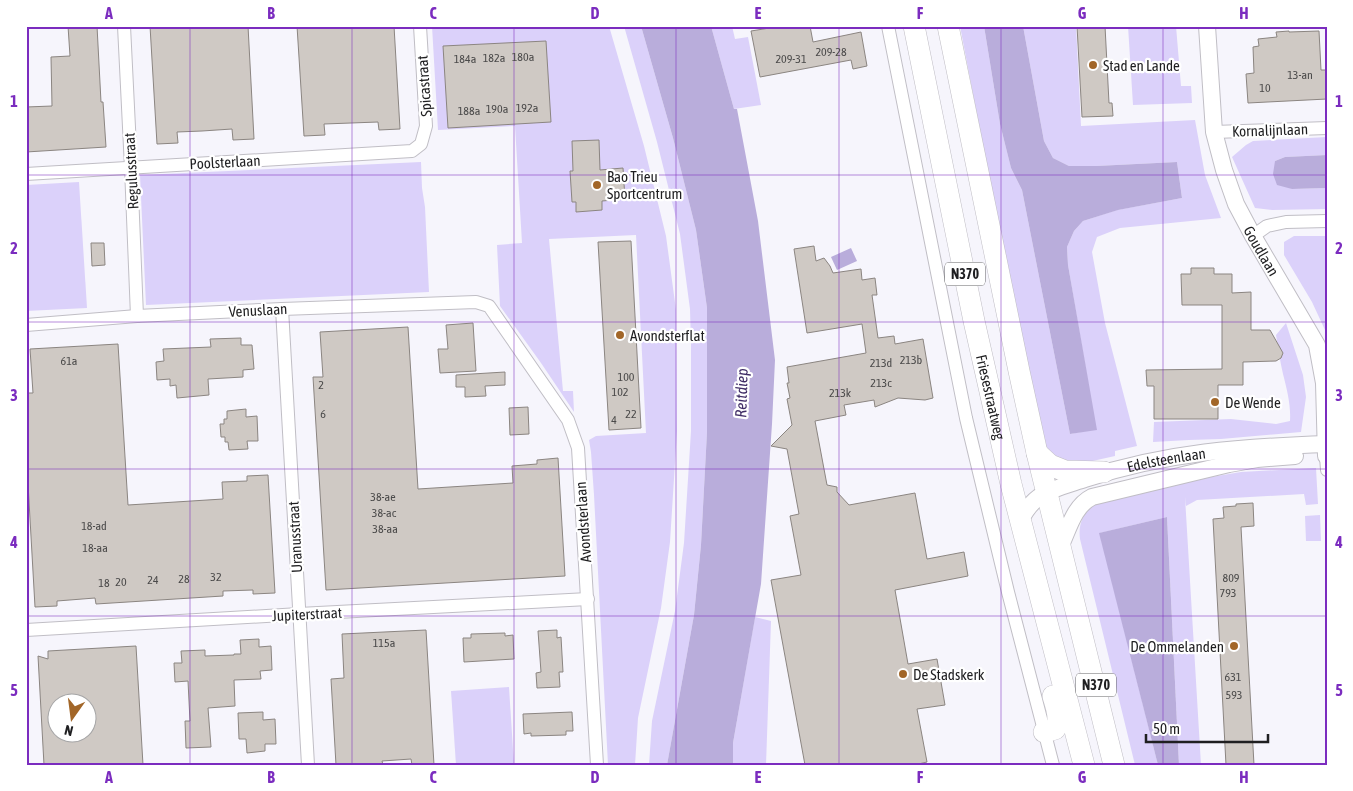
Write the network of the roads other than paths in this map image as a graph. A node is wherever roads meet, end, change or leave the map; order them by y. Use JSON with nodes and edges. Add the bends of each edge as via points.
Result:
{"nodes":[{"id":1,"x":124,"y":26,"type":"edge"},
{"id":2,"x":420,"y":26,"type":"edge"},
{"id":3,"x":888,"y":26,"type":"edge"},
{"id":4,"x":914,"y":26,"type":"edge"},
{"id":5,"x":948,"y":26,"type":"edge"},
{"id":6,"x":1207,"y":26,"type":"edge"},
{"id":7,"x":1327,"y":128,"type":"edge"},
{"id":8,"x":1214,"y":132,"type":"junction"},
{"id":9,"x":421,"y":144,"type":"joint"},
{"id":10,"x":131,"y":168,"type":"junction"},
{"id":11,"x":26,"y":174,"type":"edge"},
{"id":12,"x":1327,"y":221,"type":"edge"},
{"id":13,"x":1254,"y":236,"type":"junction"},
{"id":14,"x":489,"y":306,"type":"joint"},
{"id":15,"x":282,"y":309,"type":"junction"},
{"id":16,"x":137,"y":316,"type":"junction"},
{"id":17,"x":26,"y":325,"type":"edge"},
{"id":18,"x":1326,"y":444,"type":"edge"},
{"id":19,"x":1037,"y":453,"type":"junction"},
{"id":20,"x":1327,"y":456,"type":"edge"},
{"id":21,"x":1327,"y":470,"type":"edge"},
{"id":22,"x":1104,"y":472,"type":"junction"},
{"id":23,"x":1047,"y":492,"type":"junction"},
{"id":24,"x":1020,"y":521,"type":"junction"},
{"id":25,"x":1061,"y":545,"type":"junction"},
{"id":26,"x":588,"y":599,"type":"junction"},
{"id":27,"x":299,"y":614,"type":"junction"},
{"id":28,"x":26,"y":630,"type":"edge"},
{"id":29,"x":1052,"y":643,"type":"junction"},
{"id":30,"x":1044,"y":732,"type":"junction"},
{"id":31,"x":308,"y":765,"type":"edge"},
{"id":32,"x":597,"y":765,"type":"edge"},
{"id":33,"x":1053,"y":765,"type":"edge"},
{"id":34,"x":1084,"y":765,"type":"edge"},
{"id":35,"x":1114,"y":765,"type":"edge"}],
"edges":[{"from":1,"to":10,"type":"street","name":"Regulusstraat"},
{"from":2,"to":9,"type":"street","name":"Spicastraat","via":[[426,126]]},
{"from":3,"to":30,"type":"street","name":"Friesestraatweg","via":[[966,418]]},
{"from":4,"to":24,"type":"highway","name":"Friesestraatweg","number":"N370","via":[[974,321]]},
{"from":5,"to":19,"type":"highway","number":"N370"},
{"from":6,"to":8,"type":"street","name":"Goudlaan"},
{"from":7,"to":8,"type":"street","name":"Kornalijnlaan"},
{"from":8,"to":13,"type":"street","name":"Goudlaan","via":[[1236,204]]},
{"from":9,"to":10,"type":"street","name":"Poolsterlaan","via":[[412,151]]},
{"from":10,"to":11,"type":"street","name":"Poolsterlaan"},
{"from":10,"to":16,"type":"street","name":"Regulusstraat"},
{"from":12,"to":13,"type":"street","via":[[1286,222],[1267,226]]},
{"from":13,"to":18,"type":"street","name":"Goudlaan","via":[[1317,345],[1324,383]]},
{"from":14,"to":15,"type":"street","name":"Venuslaan","via":[[476,302]]},
{"from":14,"to":26,"type":"street","name":"Avondsterlaan","via":[[568,420],[578,448]]},
{"from":15,"to":16,"type":"street","name":"Venuslaan"},
{"from":15,"to":27,"type":"street","name":"Uranusstraat"},
{"from":16,"to":17,"type":"street","name":"Venuslaan"},
{"from":18,"to":20,"type":"street","name":"Goudlaan"},
{"from":18,"to":22,"type":"street","name":"Edelsteenlaan","via":[[1179,455]]},
{"from":19,"to":22,"type":"highway","via":[[1050,465],[1065,471]]},
{"from":19,"to":23,"type":"highway","number":"N370"},
{"from":20,"to":21,"type":"street","name":"Goudlaan"},
{"from":20,"to":25,"type":"street","name":"Edelsteenlaan","via":[[1283,456],[1229,464],[1098,495],[1077,510]]},
{"from":22,"to":23,"type":"street","name":"Edelsteenlaan"},
{"from":23,"to":24,"type":"street","name":"Edelsteenlaan","via":[[1034,501]]},
{"from":23,"to":25,"type":"highway","number":"N370"},
{"from":24,"to":29,"type":"highway","name":"Friesestraatweg","number":"N370"},
{"from":25,"to":35,"type":"highway","number":"N370"},
{"from":26,"to":27,"type":"street","name":"Jupiterstraat"},
{"from":26,"to":32,"type":"street","name":"Avondsterlaan"},
{"from":27,"to":28,"type":"street","name":"Jupiterstraat"},
{"from":27,"to":31,"type":"street","name":"Uranusstraat"},
{"from":29,"to":30,"type":"highway","via":[[1045,666],[1059,717],[1055,729]]},
{"from":29,"to":34,"type":"highway","name":"Friesestraatweg","number":"N370"},
{"from":30,"to":33,"type":"street","name":"Friesestraatweg"}]}
